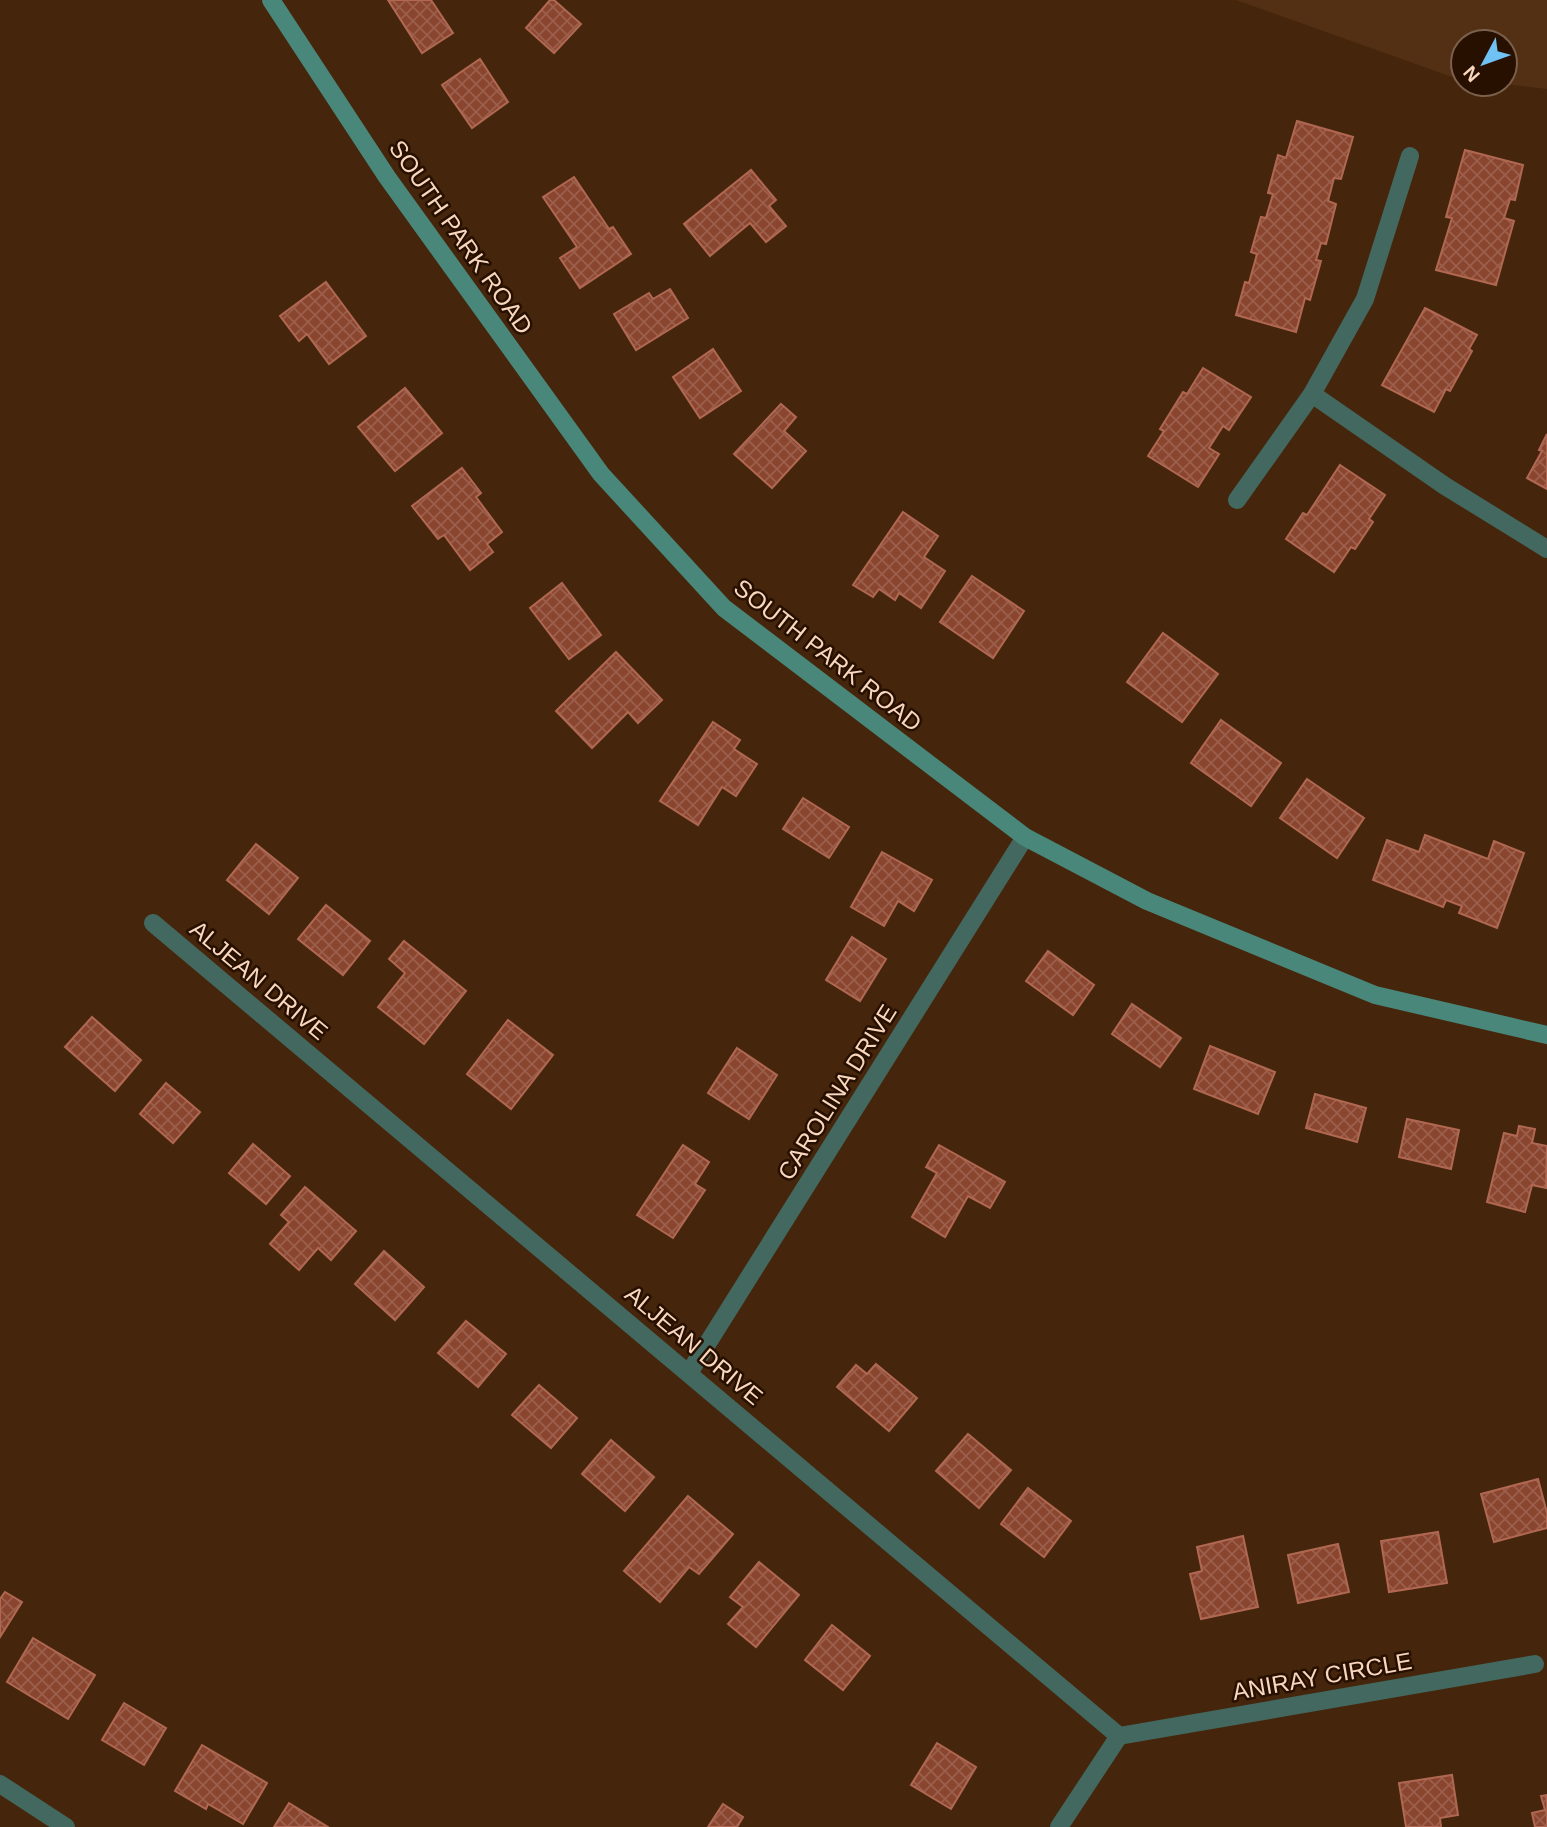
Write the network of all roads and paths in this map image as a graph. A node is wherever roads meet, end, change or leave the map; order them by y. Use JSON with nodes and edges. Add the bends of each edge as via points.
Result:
{"nodes":[{"id":1,"x":271,"y":0,"type":"edge"},
{"id":2,"x":1410,"y":156,"type":"dead end"},
{"id":3,"x":1312,"y":394,"type":"junction"},
{"id":4,"x":1237,"y":500,"type":"dead end"},
{"id":5,"x":1547,"y":549,"type":"edge"},
{"id":6,"x":1026,"y":837,"type":"junction"},
{"id":7,"x":153,"y":923,"type":"dead end"},
{"id":8,"x":1547,"y":1035,"type":"edge"},
{"id":9,"x":690,"y":1373,"type":"junction"},
{"id":10,"x":1535,"y":1664,"type":"dead end"},
{"id":11,"x":1119,"y":1736,"type":"junction"},
{"id":12,"x":0,"y":1784,"type":"edge"},
{"id":13,"x":66,"y":1827,"type":"edge"},
{"id":14,"x":1059,"y":1827,"type":"edge"}],
"edges":[{"from":1,"to":6,"type":"main road","name":"SOUTH PARK ROAD","via":[[387,177],[601,474],[724,608]]},
{"from":2,"to":3,"type":"street","via":[[1366,299]]},
{"from":3,"to":4,"type":"street"},
{"from":3,"to":5,"type":"street","via":[[1445,486]]},
{"from":6,"to":8,"type":"main road","name":"SOUTH PARK ROAD","via":[[1147,901],[1374,995]]},
{"from":6,"to":9,"type":"street","name":"CAROLINA DRIVE"},
{"from":7,"to":9,"type":"street","name":"ALJEAN DRIVE"},
{"from":9,"to":11,"type":"street","name":"ALJEAN DRIVE"},
{"from":10,"to":11,"type":"street","name":"ANIRAY CIRCLE"},
{"from":11,"to":14,"type":"street"},
{"from":12,"to":13,"type":"street"}]}
